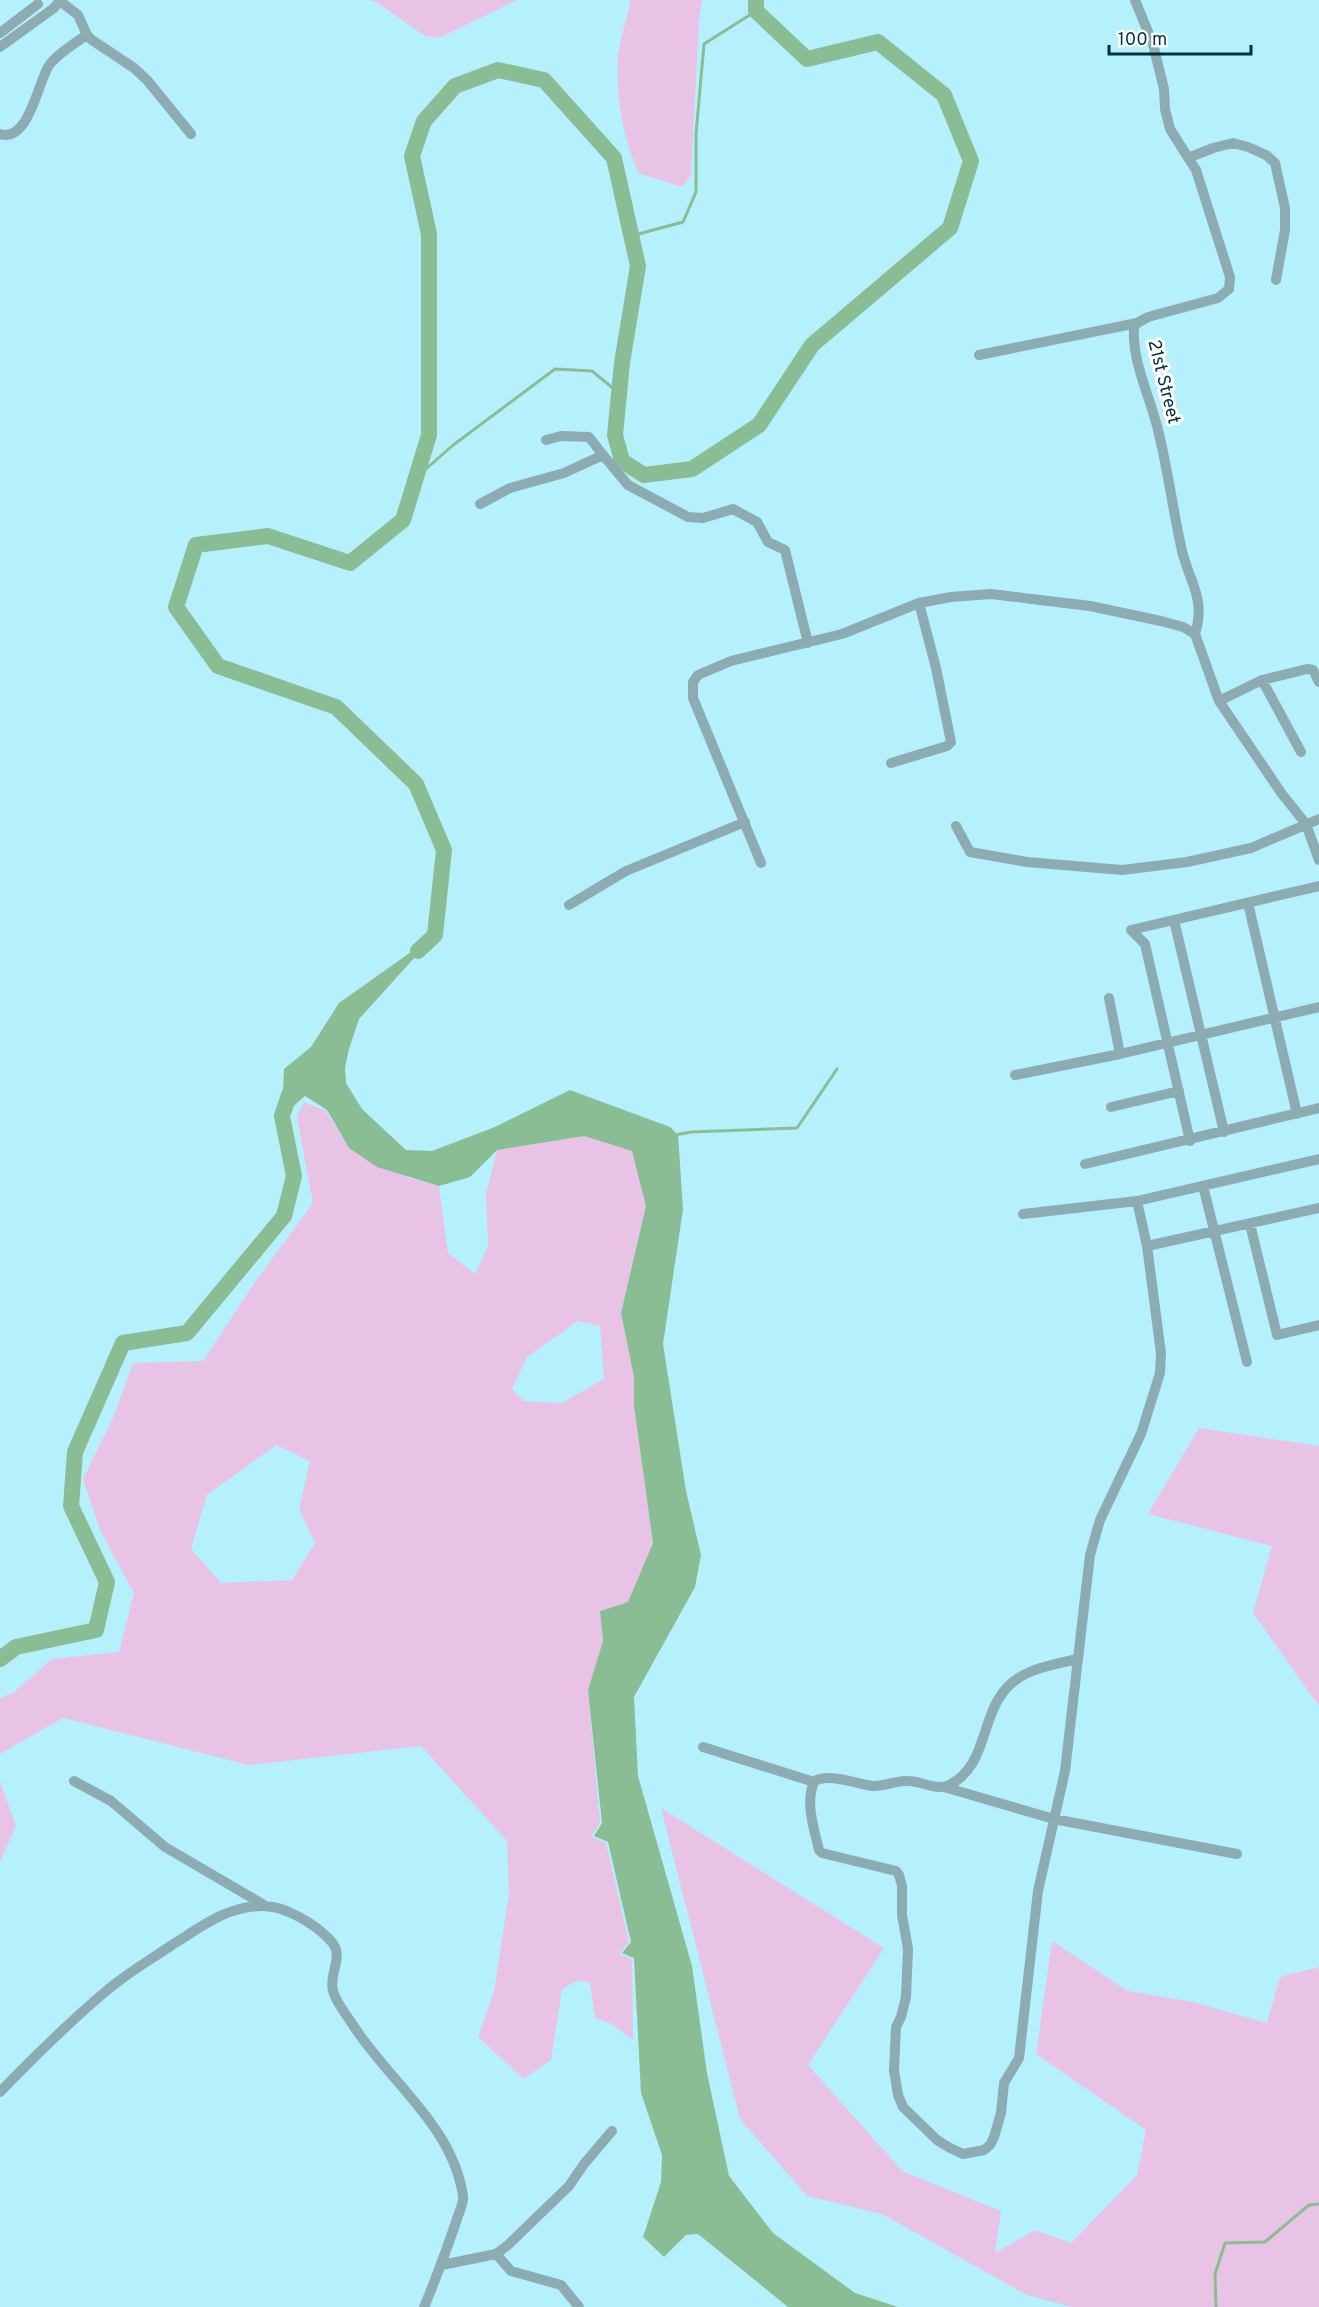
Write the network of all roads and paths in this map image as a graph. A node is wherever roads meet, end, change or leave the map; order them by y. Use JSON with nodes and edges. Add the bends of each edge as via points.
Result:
{"nodes":[{"id":1,"x":1136,"y":0,"type":"edge"},
{"id":2,"x":60,"y":1,"type":"edge"},
{"id":3,"x":38,"y":4,"type":"dead end"},
{"id":4,"x":0,"y":33,"type":"edge"},
{"id":5,"x":87,"y":35,"type":"junction"},
{"id":6,"x":0,"y":47,"type":"edge"},
{"id":7,"x":0,"y":134,"type":"edge"},
{"id":8,"x":191,"y":134,"type":"dead end"},
{"id":9,"x":1188,"y":158,"type":"junction"},
{"id":10,"x":1275,"y":280,"type":"dead end"},
{"id":11,"x":1137,"y":323,"type":"junction"},
{"id":12,"x":979,"y":356,"type":"dead end"},
{"id":13,"x":546,"y":440,"type":"dead end"},
{"id":14,"x":603,"y":455,"type":"junction"},
{"id":15,"x":480,"y":504,"type":"dead end"},
{"id":16,"x":919,"y":603,"type":"junction"},
{"id":17,"x":1195,"y":634,"type":"junction"},
{"id":18,"x":808,"y":643,"type":"junction"},
{"id":19,"x":1262,"y":680,"type":"junction"},
{"id":20,"x":1319,"y":682,"type":"edge"},
{"id":21,"x":1220,"y":701,"type":"junction"},
{"id":22,"x":1301,"y":752,"type":"dead end"},
{"id":23,"x":891,"y":763,"type":"dead end"},
{"id":24,"x":1319,"y":819,"type":"edge"},
{"id":25,"x":745,"y":822,"type":"junction"},
{"id":26,"x":1306,"y":824,"type":"junction"},
{"id":27,"x":956,"y":826,"type":"dead end"},
{"id":28,"x":1319,"y":860,"type":"edge"},
{"id":29,"x":761,"y":863,"type":"dead end"},
{"id":30,"x":1319,"y":886,"type":"edge"},
{"id":31,"x":1248,"y":903,"type":"junction"},
{"id":32,"x":569,"y":905,"type":"dead end"},
{"id":33,"x":1174,"y":920,"type":"junction"},
{"id":34,"x":1109,"y":998,"type":"dead end"},
{"id":35,"x":1319,"y":1007,"type":"edge"},
{"id":36,"x":1275,"y":1018,"type":"junction"},
{"id":37,"x":1200,"y":1036,"type":"junction"},
{"id":38,"x":1168,"y":1043,"type":"junction"},
{"id":39,"x":1120,"y":1054,"type":"junction"},
{"id":40,"x":1015,"y":1075,"type":"dead end"},
{"id":41,"x":1179,"y":1091,"type":"junction"},
{"id":42,"x":1111,"y":1107,"type":"dead end"},
{"id":43,"x":1319,"y":1108,"type":"edge"},
{"id":44,"x":1297,"y":1114,"type":"junction"},
{"id":45,"x":1224,"y":1131,"type":"junction"},
{"id":46,"x":1190,"y":1141,"type":"junction"},
{"id":47,"x":1319,"y":1159,"type":"edge"},
{"id":48,"x":1085,"y":1164,"type":"dead end"},
{"id":49,"x":1203,"y":1186,"type":"junction"},
{"id":50,"x":1137,"y":1201,"type":"junction"},
{"id":51,"x":1319,"y":1208,"type":"edge"},
{"id":52,"x":1023,"y":1214,"type":"dead end"},
{"id":53,"x":1250,"y":1224,"type":"junction"},
{"id":54,"x":1214,"y":1232,"type":"junction"},
{"id":55,"x":1147,"y":1246,"type":"junction"},
{"id":56,"x":1319,"y":1326,"type":"edge"},
{"id":57,"x":1247,"y":1362,"type":"dead end"},
{"id":58,"x":1077,"y":1659,"type":"junction"},
{"id":59,"x":704,"y":1747,"type":"dead end"},
{"id":60,"x":74,"y":1781,"type":"dead end"},
{"id":61,"x":814,"y":1782,"type":"junction"},
{"id":62,"x":944,"y":1787,"type":"junction"},
{"id":63,"x":1054,"y":1819,"type":"junction"},
{"id":64,"x":1237,"y":1854,"type":"dead end"},
{"id":65,"x":264,"y":1905,"type":"junction"},
{"id":66,"x":0,"y":2092,"type":"edge"},
{"id":67,"x":612,"y":2131,"type":"dead end"},
{"id":68,"x":495,"y":2254,"type":"junction"},
{"id":69,"x":442,"y":2265,"type":"junction"},
{"id":70,"x":424,"y":2307,"type":"edge"},
{"id":71,"x":579,"y":2307,"type":"edge"}],
"edges":[{"from":1,"to":9,"type":"street","name":"21st Street","via":[[1153,44],[1170,129]]},
{"from":2,"to":5,"type":"street","via":[[78,15]]},
{"from":2,"to":6,"type":"street"},
{"from":3,"to":4,"type":"street"},
{"from":5,"to":7,"type":"street","via":[[50,64],[21,125],[10,134]]},
{"from":5,"to":8,"type":"street","via":[[147,80]]},
{"from":9,"to":10,"type":"street","via":[[1233,143],[1266,155],[1275,163],[1286,230]]},
{"from":9,"to":11,"type":"street","name":"21st Street","via":[[1196,170],[1230,277],[1229,289],[1218,298]]},
{"from":11,"to":12,"type":"street"},
{"from":11,"to":17,"type":"street","name":"21st Street","via":[[1134,335],[1139,368],[1153,410],[1179,536],[1196,591],[1200,614]]},
{"from":13,"to":14,"type":"street","via":[[589,437]]},
{"from":14,"to":15,"type":"street","via":[[564,473],[510,488]]},
{"from":14,"to":18,"type":"street","via":[[628,485],[688,517],[703,518],[733,509],[757,522],[768,542],[785,550]]},
{"from":16,"to":17,"type":"street","via":[[991,594],[1090,606],[1184,627]]},
{"from":16,"to":18,"type":"street","via":[[842,634]]},
{"from":16,"to":23,"type":"street","via":[[951,742]]},
{"from":17,"to":21,"type":"street"},
{"from":18,"to":25,"type":"street","via":[[730,661],[698,675],[693,682],[696,706]]},
{"from":19,"to":20,"type":"street","via":[[1307,669],[1314,670]]},
{"from":19,"to":21,"type":"street"},
{"from":19,"to":22,"type":"street"},
{"from":21,"to":26,"type":"street"},
{"from":24,"to":26,"type":"street"},
{"from":25,"to":29,"type":"street"},
{"from":25,"to":32,"type":"street","via":[[626,871]]},
{"from":26,"to":27,"type":"street","via":[[1251,848],[1122,870],[1027,862],[970,852]]},
{"from":26,"to":28,"type":"street"},
{"from":30,"to":31,"type":"street"},
{"from":31,"to":33,"type":"street"},
{"from":31,"to":36,"type":"street"},
{"from":33,"to":37,"type":"street"},
{"from":33,"to":38,"type":"street","via":[[1131,930],[1145,944]]},
{"from":34,"to":39,"type":"street"},
{"from":35,"to":36,"type":"street"},
{"from":36,"to":37,"type":"street"},
{"from":36,"to":44,"type":"street"},
{"from":37,"to":38,"type":"street"},
{"from":37,"to":45,"type":"street"},
{"from":38,"to":39,"type":"street"},
{"from":38,"to":41,"type":"street"},
{"from":39,"to":40,"type":"street"},
{"from":41,"to":42,"type":"street"},
{"from":41,"to":46,"type":"street"},
{"from":43,"to":44,"type":"street"},
{"from":44,"to":45,"type":"street"},
{"from":45,"to":46,"type":"street"},
{"from":46,"to":48,"type":"street"},
{"from":47,"to":49,"type":"street"},
{"from":49,"to":50,"type":"street"},
{"from":49,"to":54,"type":"street"},
{"from":50,"to":52,"type":"street"},
{"from":50,"to":55,"type":"street"},
{"from":51,"to":53,"type":"street"},
{"from":53,"to":54,"type":"street"},
{"from":53,"to":56,"type":"street","via":[[1277,1335]]},
{"from":54,"to":55,"type":"street"},
{"from":54,"to":57,"type":"street"},
{"from":55,"to":58,"type":"street","via":[[1161,1353],[1160,1373],[1141,1434],[1100,1520],[1090,1555]]},
{"from":58,"to":62,"type":"street","via":[[1052,1664],[1012,1682],[997,1702],[966,1775]]},
{"from":58,"to":63,"type":"street","via":[[1065,1771]]},
{"from":59,"to":61,"type":"street"},
{"from":60,"to":65,"type":"street","via":[[111,1801],[165,1847]]},
{"from":61,"to":62,"type":"street","via":[[823,1777],[874,1786],[909,1780]]},
{"from":61,"to":63,"type":"street","via":[[810,1810],[819,1850],[899,1875],[908,1960],[906,1997],[896,2027],[896,2085],[910,2115],[937,2140],[963,2154],[990,2145],[1001,2113],[1004,2083],[1019,2058],[1038,1891]]},
{"from":62,"to":63,"type":"street"},
{"from":63,"to":64,"type":"street"},
{"from":65,"to":66,"type":"street","via":[[219,1915],[133,1971],[72,2022]]},
{"from":65,"to":69,"type":"street","via":[[308,1921],[331,1940],[338,1956],[333,1991],[341,2007],[446,2144],[463,2198]]},
{"from":67,"to":68,"type":"street","via":[[569,2186]]},
{"from":68,"to":69,"type":"street"},
{"from":68,"to":71,"type":"street","via":[[511,2271],[561,2285]]},
{"from":69,"to":70,"type":"street"}]}
